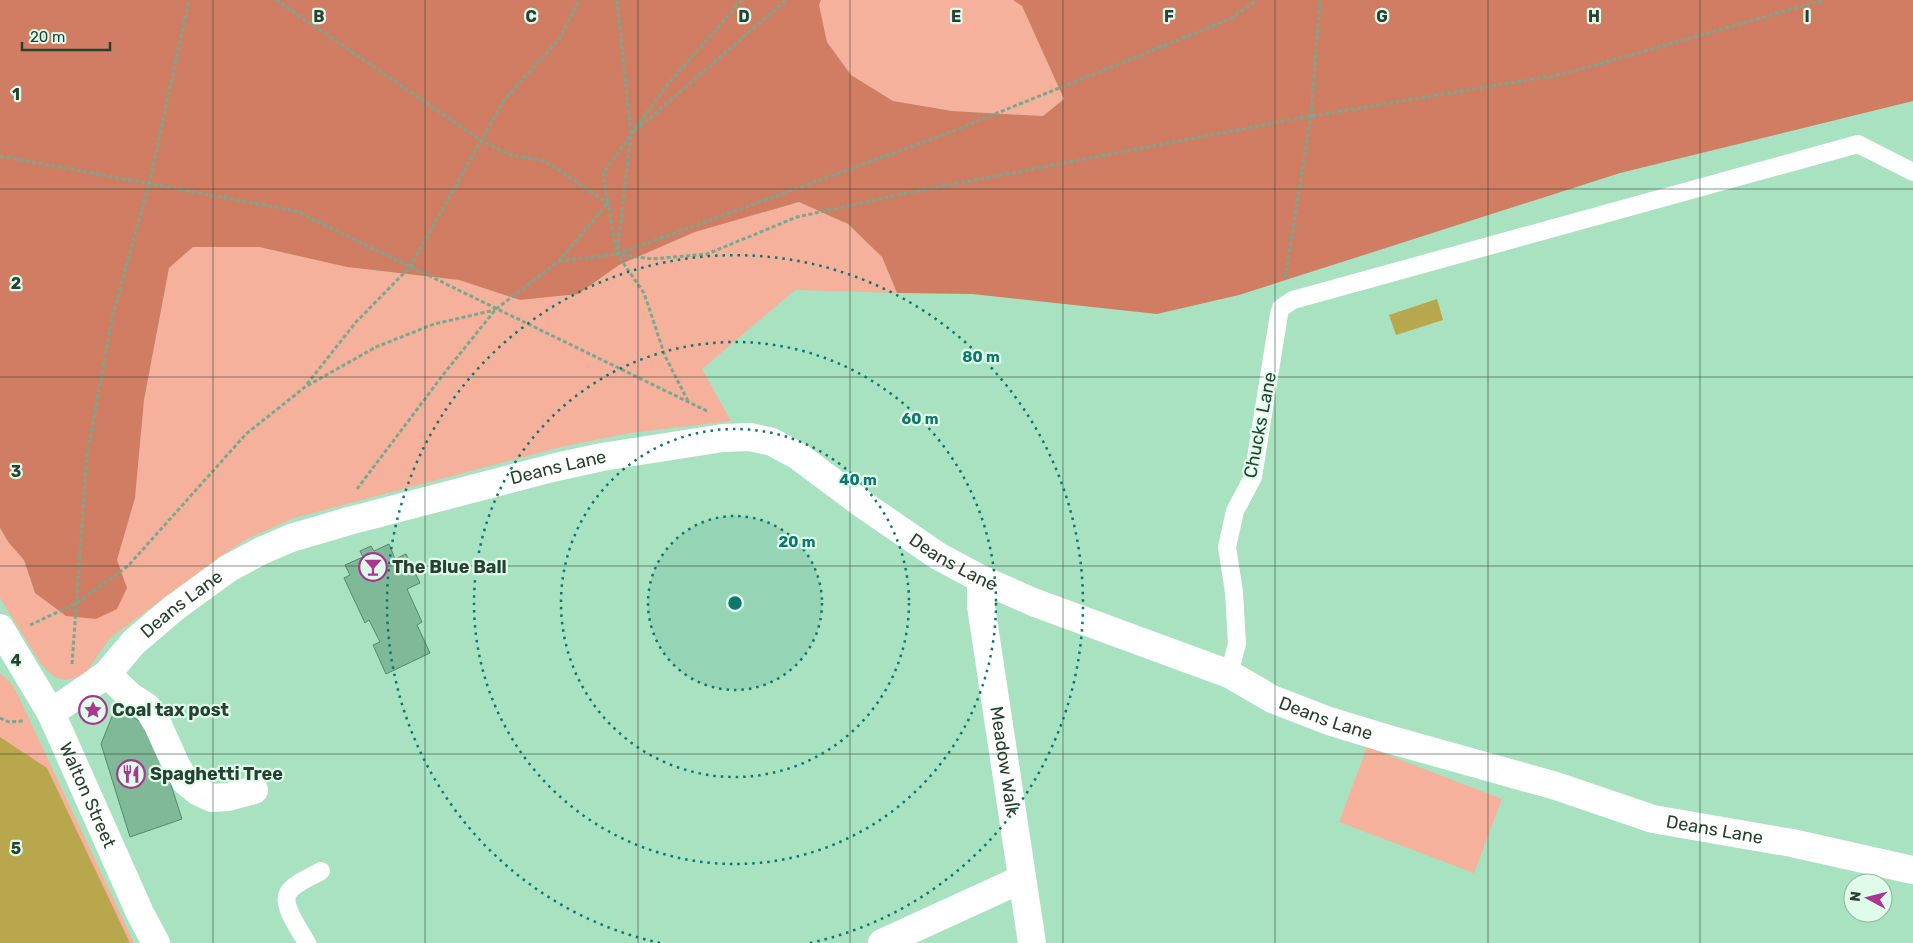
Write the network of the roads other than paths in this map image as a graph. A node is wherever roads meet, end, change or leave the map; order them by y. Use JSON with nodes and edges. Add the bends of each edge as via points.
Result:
{"nodes":[{"id":1,"x":1913,"y":172,"type":"edge"},
{"id":2,"x":980,"y":579,"type":"junction"},
{"id":3,"x":4,"y":640,"type":"edge"},
{"id":4,"x":107,"y":674,"type":"junction"},
{"id":5,"x":1229,"y":674,"type":"junction"},
{"id":6,"x":51,"y":713,"type":"junction"},
{"id":7,"x":254,"y":790,"type":"dead end"},
{"id":8,"x":1913,"y":870,"type":"edge"},
{"id":9,"x":321,"y":871,"type":"dead end"},
{"id":10,"x":1022,"y":879,"type":"junction"},
{"id":11,"x":156,"y":943,"type":"edge"},
{"id":12,"x":307,"y":943,"type":"edge"},
{"id":13,"x":882,"y":943,"type":"edge"},
{"id":14,"x":1032,"y":943,"type":"edge"}],
"edges":[{"from":1,"to":5,"type":"lane","name":"Chucks Lane","via":[[1858,144],[1293,300],[1281,308],[1253,477],[1235,511],[1227,547],[1237,644]]},
{"from":2,"to":4,"type":"street","name":"Deans Lane","via":[[938,556],[798,456],[772,442],[750,437],[723,438],[552,468],[291,538],[229,568],[174,608],[134,642]]},
{"from":2,"to":5,"type":"street","name":"Deans Lane","via":[[1033,602]]},
{"from":2,"to":10,"type":"street","name":"Meadow Walk","via":[[981,606]]},
{"from":3,"to":6,"type":"street","name":"Walton Street"},
{"from":4,"to":6,"type":"street","name":"Deans Lane"},
{"from":4,"to":7,"type":"street","via":[[130,696],[147,706],[176,765],[186,782],[197,791],[212,798],[228,798]]},
{"from":5,"to":8,"type":"street","name":"Deans Lane","via":[[1272,699],[1329,721],[1556,786],[1653,819],[1792,843]]},
{"from":6,"to":11,"type":"street","name":"Walton Street"},
{"from":9,"to":12,"type":"lane","via":[[293,888],[286,899]]},
{"from":10,"to":13,"type":"street"},
{"from":10,"to":14,"type":"street","name":"Meadow Walk"}]}
